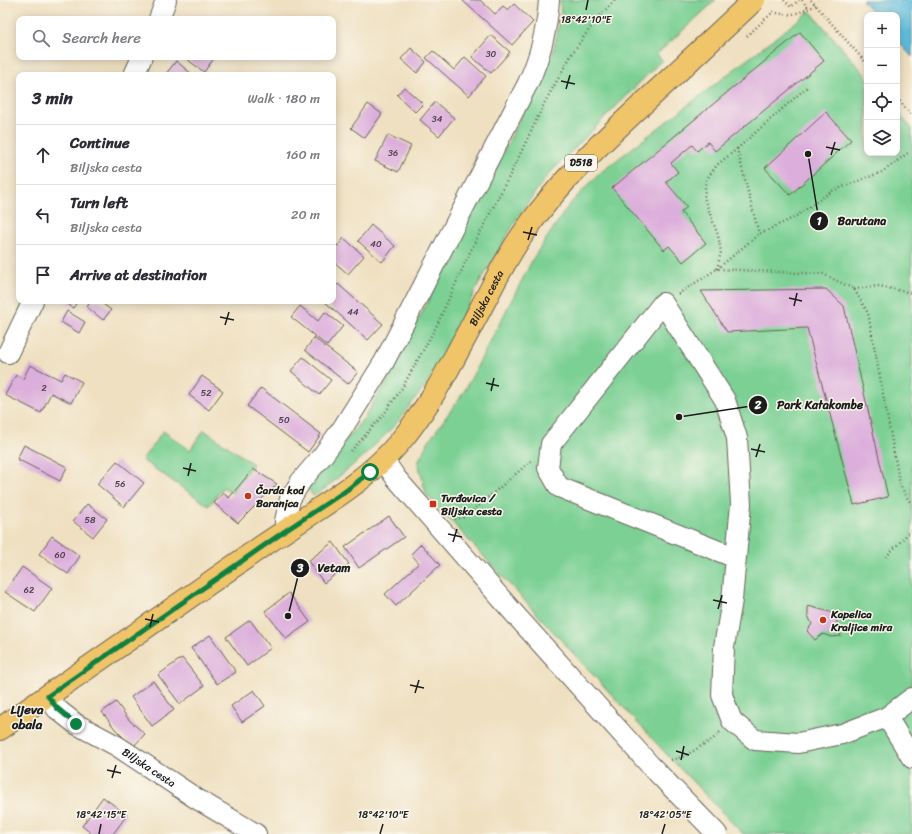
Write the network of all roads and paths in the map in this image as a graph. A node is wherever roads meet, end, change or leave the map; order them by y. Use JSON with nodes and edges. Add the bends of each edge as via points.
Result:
{"nodes":[{"id":1,"x":166,"y":0,"type":"edge"},
{"id":2,"x":549,"y":0,"type":"edge"},
{"id":3,"x":616,"y":0,"type":"edge"},
{"id":4,"x":754,"y":0,"type":"edge"},
{"id":5,"x":784,"y":0,"type":"edge"},
{"id":6,"x":798,"y":0,"type":"edge"},
{"id":7,"x":802,"y":0,"type":"edge"},
{"id":8,"x":811,"y":0,"type":"edge"},
{"id":9,"x":816,"y":5,"type":"junction"},
{"id":10,"x":809,"y":8,"type":"junction"},
{"id":11,"x":773,"y":12,"type":"dead end"},
{"id":12,"x":160,"y":16,"type":"edge"},
{"id":13,"x":141,"y":60,"type":"edge"},
{"id":14,"x":864,"y":61,"type":"edge"},
{"id":15,"x":135,"y":72,"type":"edge"},
{"id":16,"x":807,"y":87,"type":"dead end"},
{"id":17,"x":900,"y":102,"type":"edge"},
{"id":18,"x":912,"y":116,"type":"edge"},
{"id":19,"x":737,"y":149,"type":"junction"},
{"id":20,"x":908,"y":153,"type":"dead end"},
{"id":21,"x":759,"y":234,"type":"junction"},
{"id":22,"x":717,"y":269,"type":"junction"},
{"id":23,"x":854,"y":289,"type":"junction"},
{"id":24,"x":912,"y":293,"type":"edge"},
{"id":25,"x":663,"y":303,"type":"junction"},
{"id":26,"x":32,"y":304,"type":"edge"},
{"id":27,"x":8,"y":353,"type":"dead end"},
{"id":28,"x":551,"y":444,"type":"junction"},
{"id":29,"x":350,"y":451,"type":"dead end"},
{"id":30,"x":383,"y":459,"type":"junction"},
{"id":31,"x":912,"y":503,"type":"edge"},
{"id":32,"x":433,"y":521,"type":"junction"},
{"id":33,"x":912,"y":529,"type":"edge"},
{"id":34,"x":285,"y":531,"type":"junction"},
{"id":35,"x":886,"y":557,"type":"dead end"},
{"id":36,"x":736,"y":558,"type":"junction"},
{"id":37,"x":48,"y":696,"type":"junction"},
{"id":38,"x":912,"y":698,"type":"edge"},
{"id":39,"x":887,"y":718,"type":"junction"},
{"id":40,"x":732,"y":721,"type":"junction"},
{"id":41,"x":0,"y":730,"type":"edge"},
{"id":42,"x":912,"y":758,"type":"edge"},
{"id":43,"x":650,"y":765,"type":"junction"},
{"id":44,"x":256,"y":834,"type":"edge"},
{"id":45,"x":717,"y":834,"type":"edge"}],
"edges":[{"from":1,"to":12,"type":"street"},
{"from":2,"to":34,"type":"street","via":[[544,37],[528,83],[384,362],[342,429],[290,498]]},
{"from":3,"to":29,"type":"path","via":[[596,20],[573,52],[545,102],[471,250],[436,327],[402,388],[384,414]]},
{"from":4,"to":30,"type":"main road","name":"Biljska cesta","number":"D518","bridge":true,"via":[[583,161],[540,210],[506,260],[433,395],[413,425]]},
{"from":5,"to":6,"type":"path","via":[[791,7]]},
{"from":7,"to":10,"type":"path"},
{"from":8,"to":9,"type":"path"},
{"from":9,"to":10,"type":"path"},
{"from":9,"to":14,"type":"path"},
{"from":10,"to":11,"type":"path","via":[[790,15]]},
{"from":13,"to":15,"type":"street"},
{"from":16,"to":19,"type":"path"},
{"from":17,"to":18,"type":"path"},
{"from":19,"to":21,"type":"path"},
{"from":19,"to":22,"type":"path","via":[[717,165],[706,180],[704,198],[718,235],[721,252]]},
{"from":20,"to":21,"type":"path","via":[[882,172],[832,191],[795,217]]},
{"from":21,"to":22,"type":"path"},
{"from":22,"to":23,"type":"path","via":[[823,274]]},
{"from":22,"to":25,"type":"path"},
{"from":23,"to":24,"type":"path","via":[[879,286]]},
{"from":23,"to":31,"type":"path","via":[[868,313],[900,485]]},
{"from":25,"to":28,"type":"street"},
{"from":25,"to":36,"type":"street","via":[[725,400],[737,438],[741,504]]},
{"from":26,"to":27,"type":"street"},
{"from":28,"to":32,"type":"path","via":[[465,517]]},
{"from":28,"to":36,"type":"street","via":[[548,468],[559,487]]},
{"from":30,"to":32,"type":"street"},
{"from":30,"to":34,"type":"main road","name":"Biljska cesta","number":"D518","via":[[347,490]]},
{"from":32,"to":43,"type":"street"},
{"from":33,"to":35,"type":"path"},
{"from":34,"to":37,"type":"main road","name":"Biljska cesta","number":"D518"},
{"from":36,"to":40,"type":"street","via":[[724,648],[722,695]]},
{"from":37,"to":41,"type":"main road","name":"Biljska cesta","number":"D518"},
{"from":37,"to":44,"type":"street","name":"Biljska cesta","via":[[57,708],[76,724],[116,746]]},
{"from":38,"to":39,"type":"street"},
{"from":39,"to":40,"type":"street","via":[[842,734],[798,743],[755,740]]},
{"from":39,"to":42,"type":"street"},
{"from":40,"to":43,"type":"path","via":[[713,739],[685,756]]},
{"from":43,"to":45,"type":"street"}]}
